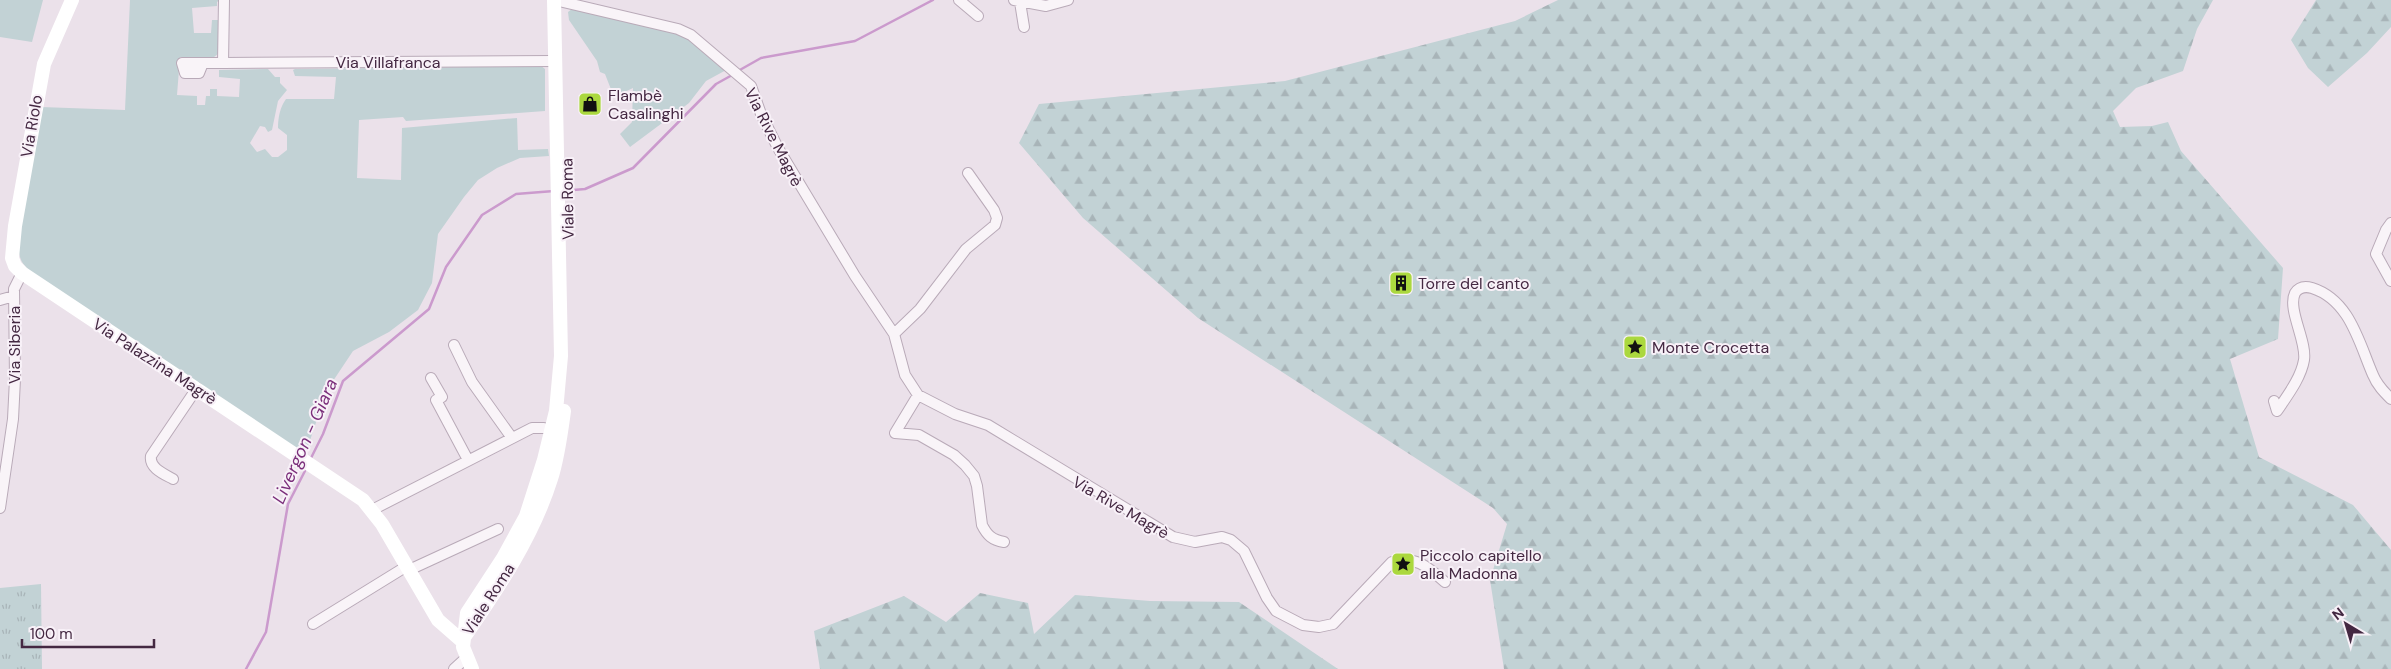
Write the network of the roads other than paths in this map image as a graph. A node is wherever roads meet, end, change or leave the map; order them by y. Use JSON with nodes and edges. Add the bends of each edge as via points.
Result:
{"nodes":[{"id":1,"x":72,"y":0,"type":"edge"},
{"id":2,"x":224,"y":0,"type":"edge"},
{"id":3,"x":958,"y":0,"type":"edge"},
{"id":4,"x":1068,"y":0,"type":"edge"},
{"id":5,"x":558,"y":1,"type":"edge"},
{"id":6,"x":1017,"y":1,"type":"edge"},
{"id":7,"x":978,"y":16,"type":"dead end"},
{"id":8,"x":1024,"y":27,"type":"dead end"},
{"id":9,"x":559,"y":61,"type":"junction"},
{"id":10,"x":203,"y":63,"type":"dead end"},
{"id":11,"x":222,"y":63,"type":"junction"},
{"id":12,"x":968,"y":173,"type":"dead end"},
{"id":13,"x":2391,"y":223,"type":"edge"},
{"id":14,"x":6,"y":258,"type":"edge"},
{"id":15,"x":564,"y":258,"type":"junction"},
{"id":16,"x":22,"y":273,"type":"junction"},
{"id":17,"x":2391,"y":281,"type":"edge"},
{"id":18,"x":14,"y":296,"type":"junction"},
{"id":19,"x":0,"y":300,"type":"edge"},
{"id":20,"x":894,"y":334,"type":"junction"},
{"id":21,"x":454,"y":345,"type":"dead end"},
{"id":22,"x":431,"y":378,"type":"dead end"},
{"id":23,"x":196,"y":388,"type":"junction"},
{"id":24,"x":918,"y":395,"type":"junction"},
{"id":25,"x":2391,"y":399,"type":"edge"},
{"id":26,"x":2274,"y":401,"type":"dead end"},
{"id":27,"x":551,"y":431,"type":"junction"},
{"id":28,"x":512,"y":438,"type":"junction"},
{"id":29,"x":4,"y":452,"type":"edge"},
{"id":30,"x":468,"y":460,"type":"junction"},
{"id":31,"x":173,"y":480,"type":"dead end"},
{"id":32,"x":0,"y":508,"type":"edge"},
{"id":33,"x":372,"y":510,"type":"junction"},
{"id":34,"x":498,"y":529,"type":"dead end"},
{"id":35,"x":1004,"y":542,"type":"dead end"},
{"id":36,"x":408,"y":568,"type":"junction"},
{"id":37,"x":1445,"y":582,"type":"dead end"},
{"id":38,"x":313,"y":624,"type":"dead end"},
{"id":39,"x":462,"y":641,"type":"junction"},
{"id":40,"x":469,"y":663,"type":"edge"},
{"id":41,"x":454,"y":669,"type":"edge"}],
"edges":[{"from":1,"to":14,"type":"main road","name":"Via Riolo","via":[[44,64]]},
{"from":2,"to":11,"type":"street"},
{"from":3,"to":7,"type":"street"},
{"from":4,"to":6,"type":"street","via":[[1046,6]]},
{"from":5,"to":9,"type":"main road","name":"Viale Roma"},
{"from":5,"to":20,"type":"street","name":"Via Rive Magrè","via":[[678,29],[691,35],[744,80],[799,184]]},
{"from":6,"to":8,"type":"street"},
{"from":9,"to":11,"type":"street","name":"Via Villafranca"},
{"from":9,"to":15,"type":"main road","name":"Viale Roma"},
{"from":10,"to":11,"type":"street","name":"Via Villafranca"},
{"from":12,"to":20,"type":"street","via":[[994,210],[995,225],[966,249],[920,309]]},
{"from":13,"to":17,"type":"street","via":[[2376,254]]},
{"from":14,"to":16,"type":"main road","name":"Via Palazzina Magrè"},
{"from":15,"to":27,"type":"main road","name":"Viale Roma","via":[[561,356]]},
{"from":15,"to":39,"type":"main road","name":"Viale Roma","via":[[570,346],[567,391],[551,478],[534,522],[502,581]]},
{"from":16,"to":18,"type":"street","name":"Via Siberia","via":[[16,282]]},
{"from":16,"to":23,"type":"main road","name":"Via Palazzina Magrè"},
{"from":18,"to":19,"type":"street"},
{"from":18,"to":29,"type":"street","name":"Via Siberia","via":[[15,379]]},
{"from":20,"to":24,"type":"street","name":"Via Rive Magrè","via":[[905,375]]},
{"from":21,"to":28,"type":"street","via":[[472,382]]},
{"from":22,"to":30,"type":"street","via":[[442,397],[436,400]]},
{"from":23,"to":31,"type":"street","via":[[151,456],[154,467]]},
{"from":23,"to":33,"type":"main road","name":"Via Palazzina Magrè","via":[[353,491]]},
{"from":24,"to":35,"type":"street","via":[[895,433],[919,435],[965,464],[974,476],[985,531],[995,540]]},
{"from":24,"to":37,"type":"street","name":"Via Rive Magrè","via":[[988,426],[1173,537],[1195,542],[1222,537],[1239,545],[1276,611],[1302,626],[1332,624],[1392,562],[1402,559],[1420,562]]},
{"from":25,"to":26,"type":"street","via":[[2373,375],[2350,320],[2328,297],[2307,287],[2300,288],[2293,302],[2304,360],[2277,411]]},
{"from":27,"to":28,"type":"street","via":[[536,428]]},
{"from":27,"to":39,"type":"main road","name":"Viale Roma","via":[[526,516],[467,613]]},
{"from":28,"to":30,"type":"street"},
{"from":29,"to":32,"type":"street","name":"Via Siberia"},
{"from":30,"to":33,"type":"street"},
{"from":33,"to":36,"type":"main road","name":"Via Palazzina Magrè"},
{"from":34,"to":36,"type":"street"},
{"from":36,"to":38,"type":"street"},
{"from":36,"to":39,"type":"main road","name":"Via Palazzina Magrè","via":[[438,620]]},
{"from":39,"to":40,"type":"main road"},
{"from":40,"to":41,"type":"street"}]}
